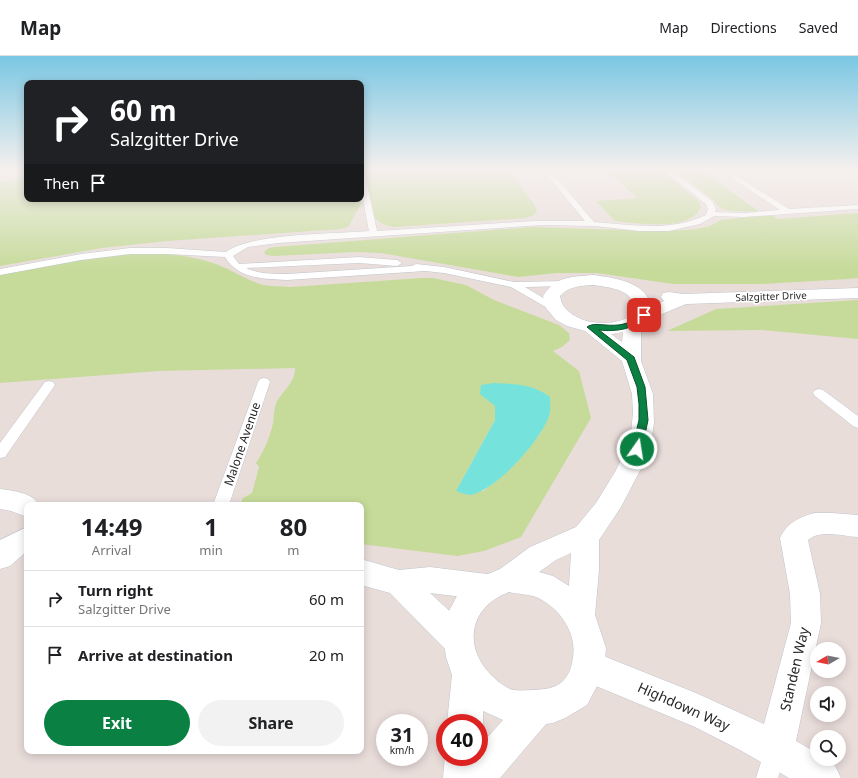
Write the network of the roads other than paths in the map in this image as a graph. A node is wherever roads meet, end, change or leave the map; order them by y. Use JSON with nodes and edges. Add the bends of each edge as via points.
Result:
{"nodes":[{"id":1,"x":367,"y":203,"type":"edge"},
{"id":2,"x":574,"y":203,"type":"edge"},
{"id":3,"x":709,"y":203,"type":"edge"},
{"id":4,"x":772,"y":203,"type":"edge"},
{"id":5,"x":858,"y":207,"type":"edge"},
{"id":6,"x":791,"y":211,"type":"junction"},
{"id":7,"x":710,"y":214,"type":"junction"},
{"id":8,"x":592,"y":224,"type":"junction"},
{"id":9,"x":373,"y":233,"type":"junction"},
{"id":10,"x":228,"y":255,"type":"junction"},
{"id":11,"x":0,"y":272,"type":"edge"},
{"id":12,"x":565,"y":283,"type":"junction"},
{"id":13,"x":514,"y":285,"type":"junction"},
{"id":14,"x":633,"y":292,"type":"junction"},
{"id":15,"x":858,"y":293,"type":"edge"},
{"id":16,"x":683,"y":299,"type":"junction"},
{"id":17,"x":556,"y":310,"type":"junction"},
{"id":18,"x":638,"y":320,"type":"junction"},
{"id":19,"x":591,"y":327,"type":"junction"},
{"id":20,"x":631,"y":359,"type":"junction"},
{"id":21,"x":264,"y":382,"type":"dead end"},
{"id":22,"x":49,"y":385,"type":"dead end"},
{"id":23,"x":819,"y":393,"type":"dead end"},
{"id":24,"x":858,"y":423,"type":"edge"},
{"id":25,"x":0,"y":453,"type":"edge"},
{"id":26,"x":0,"y":499,"type":"edge"},
{"id":27,"x":222,"y":502,"type":"edge"},
{"id":28,"x":24,"y":505,"type":"edge"},
{"id":29,"x":858,"y":526,"type":"edge"},
{"id":30,"x":585,"y":536,"type":"junction"},
{"id":31,"x":24,"y":540,"type":"edge"},
{"id":32,"x":0,"y":557,"type":"edge"},
{"id":33,"x":364,"y":573,"type":"edge"},
{"id":34,"x":399,"y":583,"type":"junction"},
{"id":35,"x":498,"y":583,"type":"junction"},
{"id":36,"x":580,"y":615,"type":"junction"},
{"id":37,"x":458,"y":640,"type":"junction"},
{"id":38,"x":590,"y":667,"type":"junction"},
{"id":39,"x":469,"y":674,"type":"junction"},
{"id":40,"x":535,"y":710,"type":"junction"},
{"id":41,"x":466,"y":714,"type":"edge"},
{"id":42,"x":772,"y":763,"type":"edge"},
{"id":43,"x":463,"y":766,"type":"edge"},
{"id":44,"x":462,"y":778,"type":"edge"},
{"id":45,"x":476,"y":778,"type":"edge"},
{"id":46,"x":822,"y":778,"type":"edge"}],
"edges":[{"from":1,"to":9,"type":"lane"},
{"from":2,"to":8,"type":"lane"},
{"from":3,"to":7,"type":"lane","via":[[712,209]]},
{"from":4,"to":6,"type":"lane"},
{"from":5,"to":6,"type":"lane"},
{"from":6,"to":7,"type":"lane","via":[[744,215]]},
{"from":7,"to":8,"type":"lane","via":[[699,222],[663,229]]},
{"from":8,"to":9,"type":"lane","via":[[534,223]]},
{"from":9,"to":10,"type":"lane","via":[[278,240],[240,248]]},
{"from":10,"to":11,"type":"lane","via":[[131,251]]},
{"from":10,"to":13,"type":"lane","via":[[235,265],[249,273],[277,276],[425,268]]},
{"from":12,"to":13,"type":"lane"},
{"from":12,"to":14,"type":"street","name":"Salzgitter Drive","via":[[576,280],[600,280],[612,282]]},
{"from":12,"to":17,"type":"street","via":[[552,294]]},
{"from":13,"to":17,"type":"lane"},
{"from":14,"to":16,"type":"street","name":"Salzgitter Drive"},
{"from":14,"to":18,"type":"street","name":"Salzgitter Drive","via":[[645,307]]},
{"from":15,"to":16,"type":"street","name":"Salzgitter Drive"},
{"from":16,"to":18,"type":"street","name":"Salzgitter Drive"},
{"from":17,"to":19,"type":"street","name":"Salzgitter Drive","via":[[576,323]]},
{"from":18,"to":19,"type":"street","name":"Salzgitter Drive","via":[[620,328]]},
{"from":18,"to":20,"type":"street","name":"Salzgitter Drive"},
{"from":19,"to":20,"type":"street","name":"Salzgitter Drive"},
{"from":20,"to":30,"type":"street","name":"Salzgitter Drive","via":[[641,387],[643,404],[640,438],[634,459],[604,512]]},
{"from":21,"to":27,"type":"lane","name":"Malone Avenue"},
{"from":22,"to":25,"type":"lane"},
{"from":23,"to":24,"type":"lane"},
{"from":26,"to":28,"type":"street","via":[[16,501]]},
{"from":29,"to":42,"type":"street","name":"Standen Way","via":[[812,524],[800,530],[794,538],[805,594],[806,623]]},
{"from":30,"to":35,"type":"street","via":[[550,549]]},
{"from":30,"to":36,"type":"street","via":[[585,570]]},
{"from":31,"to":32,"type":"street"},
{"from":33,"to":34,"type":"street"},
{"from":34,"to":35,"type":"street","via":[[430,580]]},
{"from":34,"to":37,"type":"street"},
{"from":35,"to":36,"type":"street","via":[[523,579],[537,582],[568,601]]},
{"from":35,"to":37,"type":"street","via":[[475,596],[465,608],[459,623]]},
{"from":36,"to":38,"type":"street","via":[[588,632]]},
{"from":37,"to":39,"type":"street","via":[[461,657]]},
{"from":38,"to":40,"type":"street","via":[[582,684],[570,697],[554,706]]},
{"from":38,"to":42,"type":"street","name":"Highdown Way","via":[[693,708]]},
{"from":39,"to":40,"type":"street","via":[[481,689],[498,700],[516,708]]},
{"from":39,"to":41,"type":"street"},
{"from":40,"to":45,"type":"street"},
{"from":42,"to":46,"type":"street","name":"Highdown Way"},
{"from":43,"to":44,"type":"street"}]}
